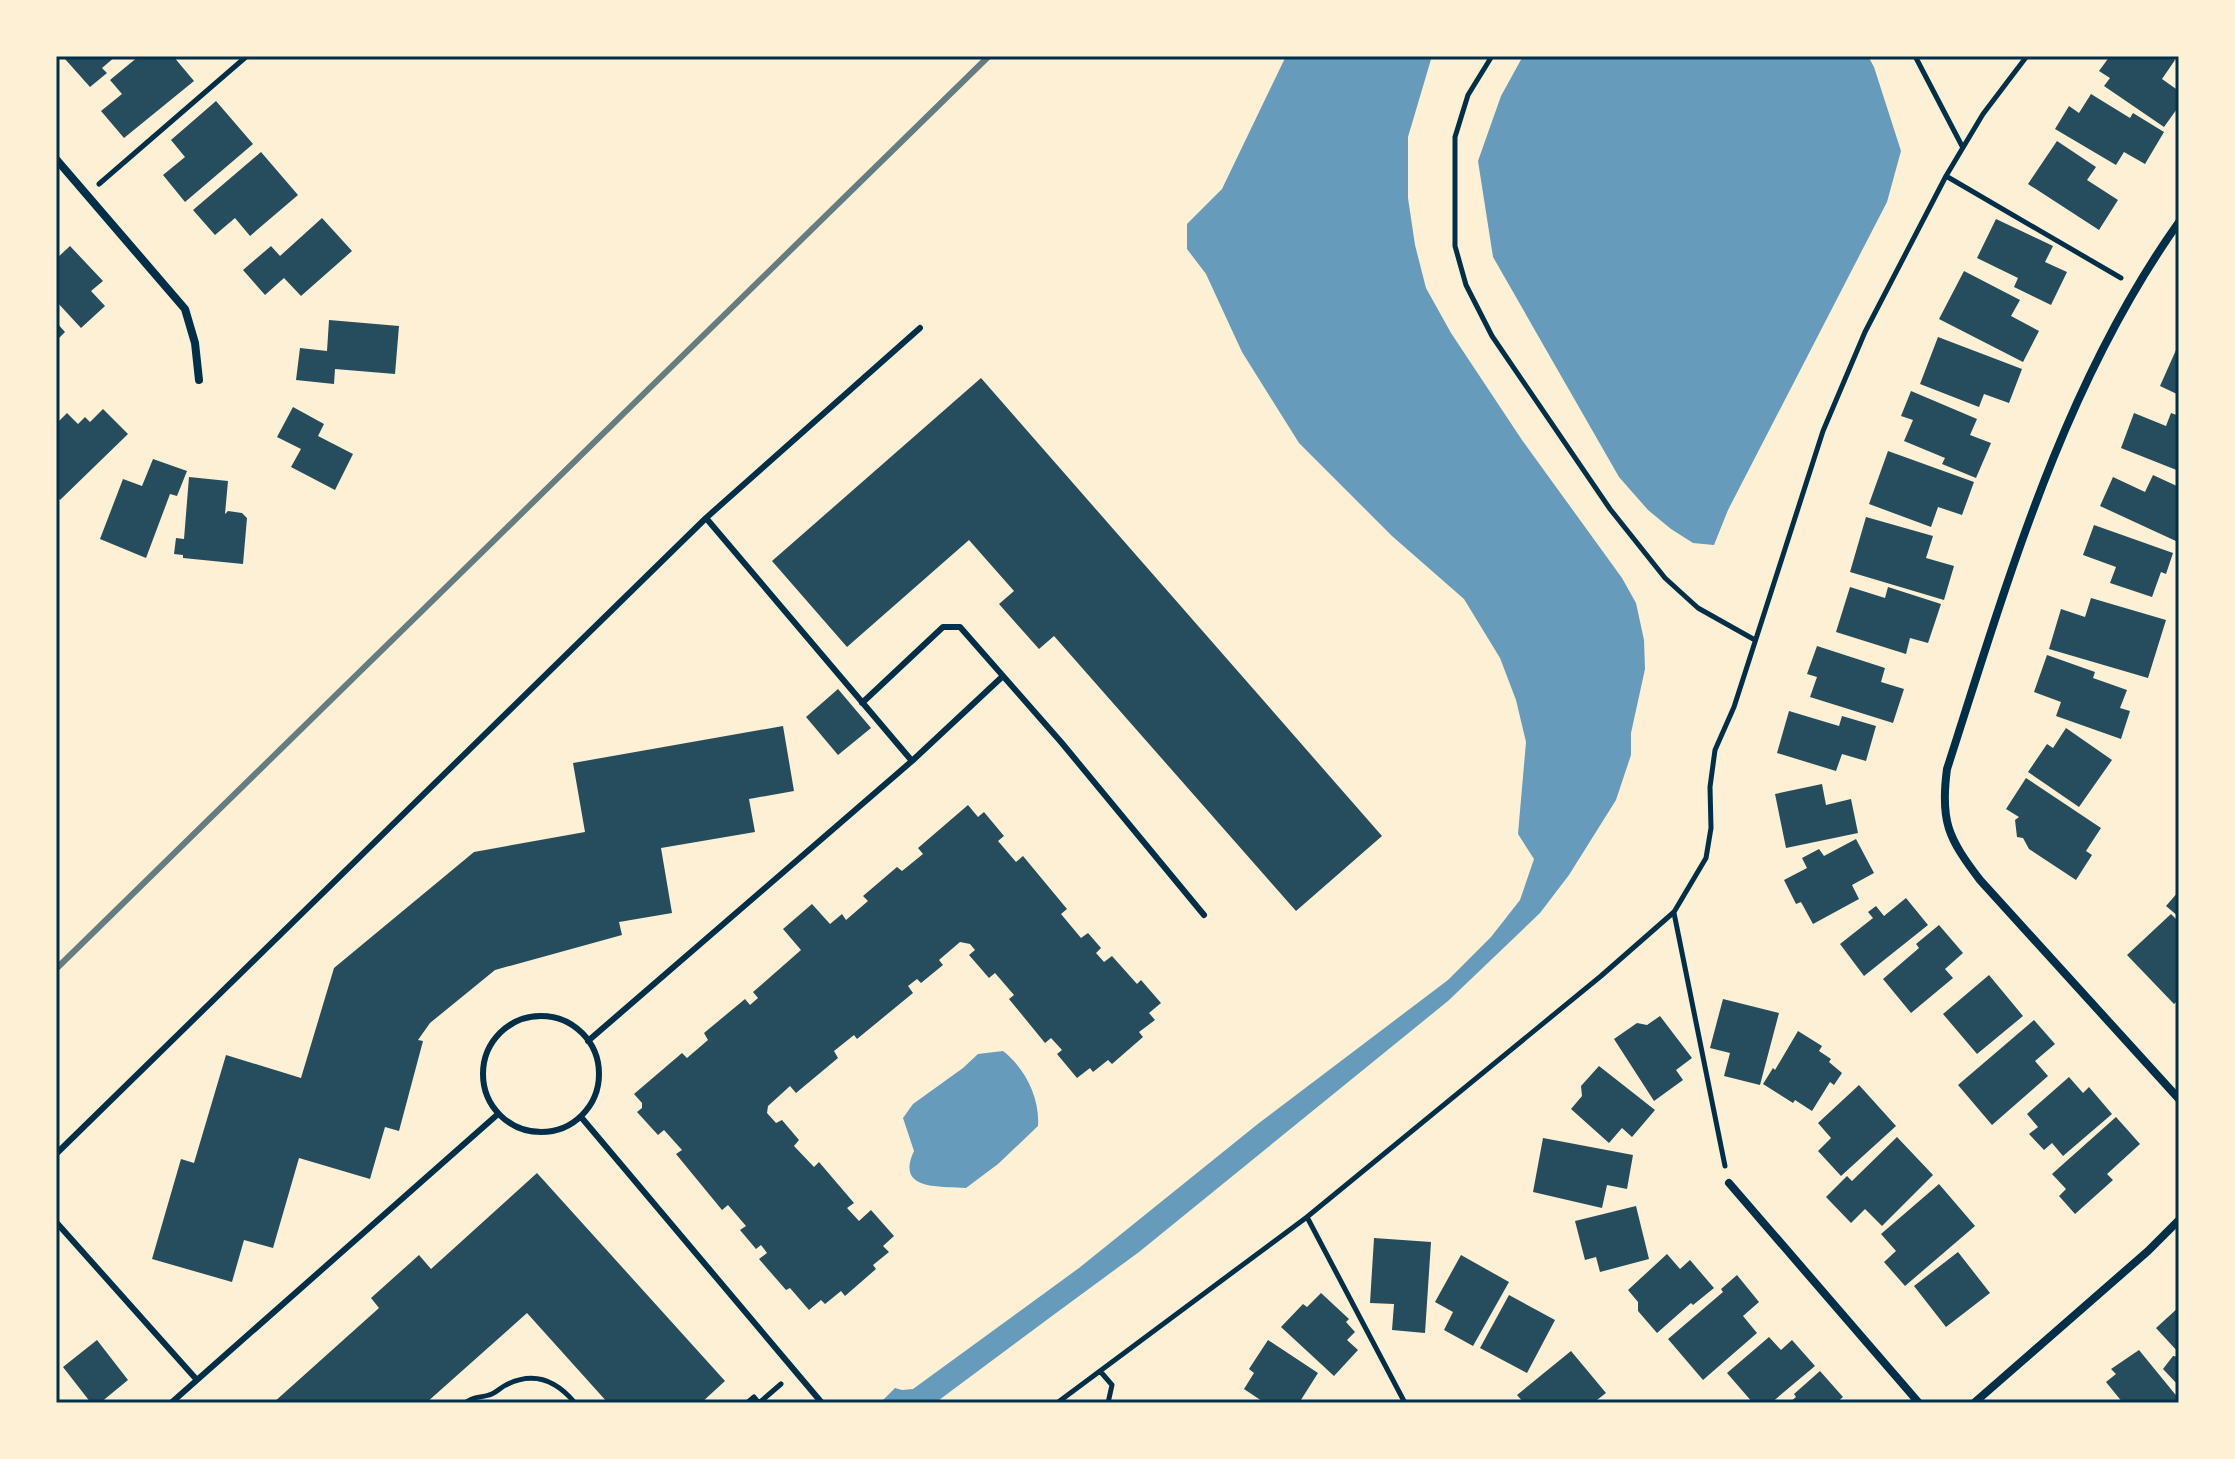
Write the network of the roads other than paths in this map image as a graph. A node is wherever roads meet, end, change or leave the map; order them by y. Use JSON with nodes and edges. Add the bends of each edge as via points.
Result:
{"nodes":[{"id":1,"x":56,"y":159,"type":"edge"},
{"id":2,"x":2179,"y":222,"type":"edge"},
{"id":3,"x":920,"y":328,"type":"dead end"},
{"id":4,"x":199,"y":380,"type":"dead end"},
{"id":5,"x":706,"y":518,"type":"junction"},
{"id":6,"x":1003,"y":676,"type":"junction"},
{"id":7,"x":862,"y":703,"type":"junction"},
{"id":8,"x":912,"y":761,"type":"junction"},
{"id":9,"x":1204,"y":915,"type":"dead end"},
{"id":10,"x":588,"y":1041,"type":"junction"},
{"id":11,"x":2179,"y":1099,"type":"edge"},
{"id":12,"x":498,"y":1114,"type":"junction"},
{"id":13,"x":581,"y":1117,"type":"junction"},
{"id":14,"x":56,"y":1154,"type":"edge"},
{"id":15,"x":1729,"y":1183,"type":"road end"},
{"id":16,"x":2179,"y":1220,"type":"edge"},
{"id":17,"x":56,"y":1222,"type":"edge"},
{"id":18,"x":197,"y":1380,"type":"junction"},
{"id":19,"x":171,"y":1403,"type":"edge"},
{"id":20,"x":822,"y":1403,"type":"edge"},
{"id":21,"x":1919,"y":1403,"type":"edge"},
{"id":22,"x":1974,"y":1403,"type":"edge"}],
"edges":[{"from":1,"to":4,"type":"street","via":[[185,309]]},
{"from":2,"to":11,"type":"street","via":[[2137,288],[2071,416],[2038,494],[1947,769],[1943,800],[1957,850],[1980,880]]},
{"from":3,"to":5,"type":"lane"},
{"from":5,"to":7,"type":"lane"},
{"from":5,"to":14,"type":"lane"},
{"from":6,"to":7,"type":"lane","via":[[960,627],[943,627]]},
{"from":6,"to":8,"type":"lane"},
{"from":6,"to":9,"type":"lane"},
{"from":7,"to":8,"type":"lane"},
{"from":8,"to":10,"type":"lane"},
{"from":10,"to":12,"type":"lane","via":[[565,1020],[543,1015],[520,1018],[501,1031],[487,1049],[482,1071],[486,1094]]},
{"from":10,"to":13,"type":"lane","via":[[600,1076],[595,1098]]},
{"from":12,"to":13,"type":"lane","via":[[516,1127],[539,1133],[562,1129]]},
{"from":12,"to":18,"type":"lane"},
{"from":13,"to":20,"type":"lane"},
{"from":15,"to":21,"type":"street"},
{"from":16,"to":22,"type":"street"},
{"from":17,"to":18,"type":"lane"},
{"from":18,"to":19,"type":"lane"}]}
